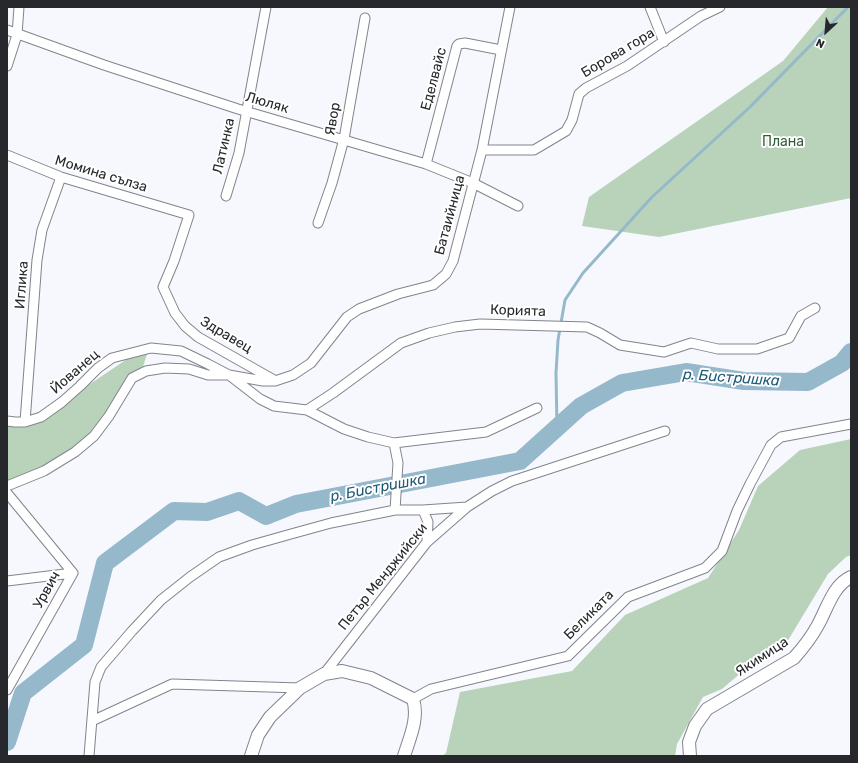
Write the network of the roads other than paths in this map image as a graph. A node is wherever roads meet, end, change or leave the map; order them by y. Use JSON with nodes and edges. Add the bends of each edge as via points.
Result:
{"nodes":[{"id":1,"x":19,"y":7,"type":"edge"},
{"id":2,"x":266,"y":7,"type":"edge"},
{"id":3,"x":510,"y":7,"type":"edge"},
{"id":4,"x":650,"y":7,"type":"edge"},
{"id":5,"x":720,"y":7,"type":"edge"},
{"id":6,"x":365,"y":18,"type":"dead end"},
{"id":7,"x":7,"y":30,"type":"edge"},
{"id":8,"x":17,"y":34,"type":"junction"},
{"id":9,"x":664,"y":42,"type":"junction"},
{"id":10,"x":500,"y":50,"type":"junction"},
{"id":11,"x":7,"y":66,"type":"edge"},
{"id":12,"x":246,"y":111,"type":"junction"},
{"id":13,"x":344,"y":139,"type":"junction"},
{"id":14,"x":482,"y":150,"type":"junction"},
{"id":15,"x":7,"y":155,"type":"edge"},
{"id":16,"x":426,"y":164,"type":"junction"},
{"id":17,"x":60,"y":177,"type":"junction"},
{"id":18,"x":473,"y":183,"type":"junction"},
{"id":19,"x":226,"y":196,"type":"dead end"},
{"id":20,"x":518,"y":206,"type":"dead end"},
{"id":21,"x":189,"y":215,"type":"joint"},
{"id":22,"x":318,"y":223,"type":"dead end"},
{"id":23,"x":815,"y":308,"type":"dead end"},
{"id":24,"x":229,"y":375,"type":"junction"},
{"id":25,"x":275,"y":381,"type":"junction"},
{"id":26,"x":537,"y":408,"type":"dead end"},
{"id":27,"x":307,"y":410,"type":"junction"},
{"id":28,"x":7,"y":421,"type":"edge"},
{"id":29,"x":25,"y":422,"type":"junction"},
{"id":30,"x":851,"y":424,"type":"edge"},
{"id":31,"x":665,"y":431,"type":"dead end"},
{"id":32,"x":394,"y":443,"type":"junction"},
{"id":33,"x":7,"y":486,"type":"edge"},
{"id":34,"x":7,"y":493,"type":"edge"},
{"id":35,"x":467,"y":506,"type":"junction"},
{"id":36,"x":395,"y":510,"type":"junction"},
{"id":37,"x":423,"y":510,"type":"junction"},
{"id":38,"x":427,"y":542,"type":"junction"},
{"id":39,"x":73,"y":573,"type":"junction"},
{"id":40,"x":851,"y":577,"type":"edge"},
{"id":41,"x":7,"y":581,"type":"edge"},
{"id":42,"x":324,"y":674,"type":"junction"},
{"id":43,"x":300,"y":688,"type":"junction"},
{"id":44,"x":7,"y":690,"type":"edge"},
{"id":45,"x":413,"y":699,"type":"junction"},
{"id":46,"x":92,"y":721,"type":"junction"},
{"id":47,"x":89,"y":756,"type":"edge"},
{"id":48,"x":251,"y":756,"type":"edge"},
{"id":49,"x":404,"y":756,"type":"edge"},
{"id":50,"x":690,"y":756,"type":"edge"}],
"edges":[{"from":1,"to":8,"type":"street"},
{"from":2,"to":12,"type":"street","name":"Латинка"},
{"from":3,"to":10,"type":"street","name":"Батаийница"},
{"from":4,"to":9,"type":"street"},
{"from":5,"to":9,"type":"street","name":"Борова гора","via":[[701,16]]},
{"from":6,"to":13,"type":"street","name":"Явор"},
{"from":7,"to":8,"type":"street","name":"Люляк"},
{"from":8,"to":11,"type":"street"},
{"from":8,"to":12,"type":"street","name":"Люляк"},
{"from":9,"to":14,"type":"street","name":"Борова гора","via":[[579,94],[572,120],[566,131],[556,137],[534,150]]},
{"from":10,"to":14,"type":"street","name":"Батаийница"},
{"from":10,"to":16,"type":"street","name":"Еделвайс","via":[[465,43],[457,46]]},
{"from":12,"to":13,"type":"street","name":"Люляк"},
{"from":12,"to":19,"type":"street","name":"Латинка","via":[[239,153]]},
{"from":13,"to":16,"type":"street","name":"Люляк"},
{"from":13,"to":22,"type":"street","name":"Явор"},
{"from":14,"to":18,"type":"street","name":"Батаийница"},
{"from":15,"to":17,"type":"street","name":"Момина сълза"},
{"from":16,"to":18,"type":"street","name":"Люляк"},
{"from":17,"to":21,"type":"street","name":"Момина сълза"},
{"from":17,"to":29,"type":"street","name":"Иглика","via":[[42,230],[37,260]]},
{"from":18,"to":20,"type":"street","name":"Люляк"},
{"from":18,"to":25,"type":"street","name":"Батаийница","via":[[453,261],[446,274],[433,284],[359,309],[347,317],[311,363],[293,376]]},
{"from":21,"to":25,"type":"street","name":"Здравец","via":[[163,287],[175,313],[198,337]]},
{"from":23,"to":27,"type":"street","name":"Корията","via":[[801,316],[789,338],[757,349],[718,349],[691,343],[664,352],[620,345],[587,327],[480,324],[429,333],[401,343]]},
{"from":24,"to":25,"type":"street","name":"Батаийница"},
{"from":24,"to":27,"type":"street","via":[[260,399],[274,406]]},
{"from":24,"to":29,"type":"street","name":"Йованец","via":[[181,351],[151,348],[112,358],[62,402],[41,417]]},
{"from":24,"to":33,"type":"street","via":[[208,375],[189,369],[165,368],[146,371],[132,378],[94,436],[75,452],[44,471]]},
{"from":26,"to":32,"type":"street","via":[[486,432]]},
{"from":27,"to":32,"type":"street","via":[[344,429]]},
{"from":28,"to":29,"type":"street","name":"Йованец"},
{"from":30,"to":45,"type":"street","name":"Беликата","via":[[781,437],[771,445],[737,511],[722,551],[705,568],[628,597],[568,656],[431,690]]},
{"from":31,"to":35,"type":"street","name":"Петър Менджийски","via":[[512,481]]},
{"from":32,"to":36,"type":"street","via":[[398,463]]},
{"from":34,"to":39,"type":"street","name":"Урвич"},
{"from":35,"to":37,"type":"street"},
{"from":35,"to":38,"type":"street","name":"Петър Менджийски"},
{"from":36,"to":37,"type":"street"},
{"from":36,"to":46,"type":"street","via":[[332,523],[252,545],[220,557],[190,577],[161,600],[101,667],[95,682]]},
{"from":37,"to":38,"type":"street","via":[[428,522]]},
{"from":38,"to":42,"type":"street","name":"Петър Менджийски"},
{"from":39,"to":41,"type":"street"},
{"from":39,"to":44,"type":"street","name":"Урвич"},
{"from":40,"to":50,"type":"street","name":"Якимица","via":[[837,588],[805,647],[794,658],[706,709],[689,742]]},
{"from":42,"to":43,"type":"street","name":"Петър Менджийски"},
{"from":42,"to":45,"type":"street","via":[[342,671],[371,678]]},
{"from":43,"to":46,"type":"street","via":[[172,684]]},
{"from":43,"to":48,"type":"street","name":"Петър Менджийски","via":[[270,717],[258,735]]},
{"from":45,"to":49,"type":"street","via":[[414,727]]},
{"from":46,"to":47,"type":"street"}]}
